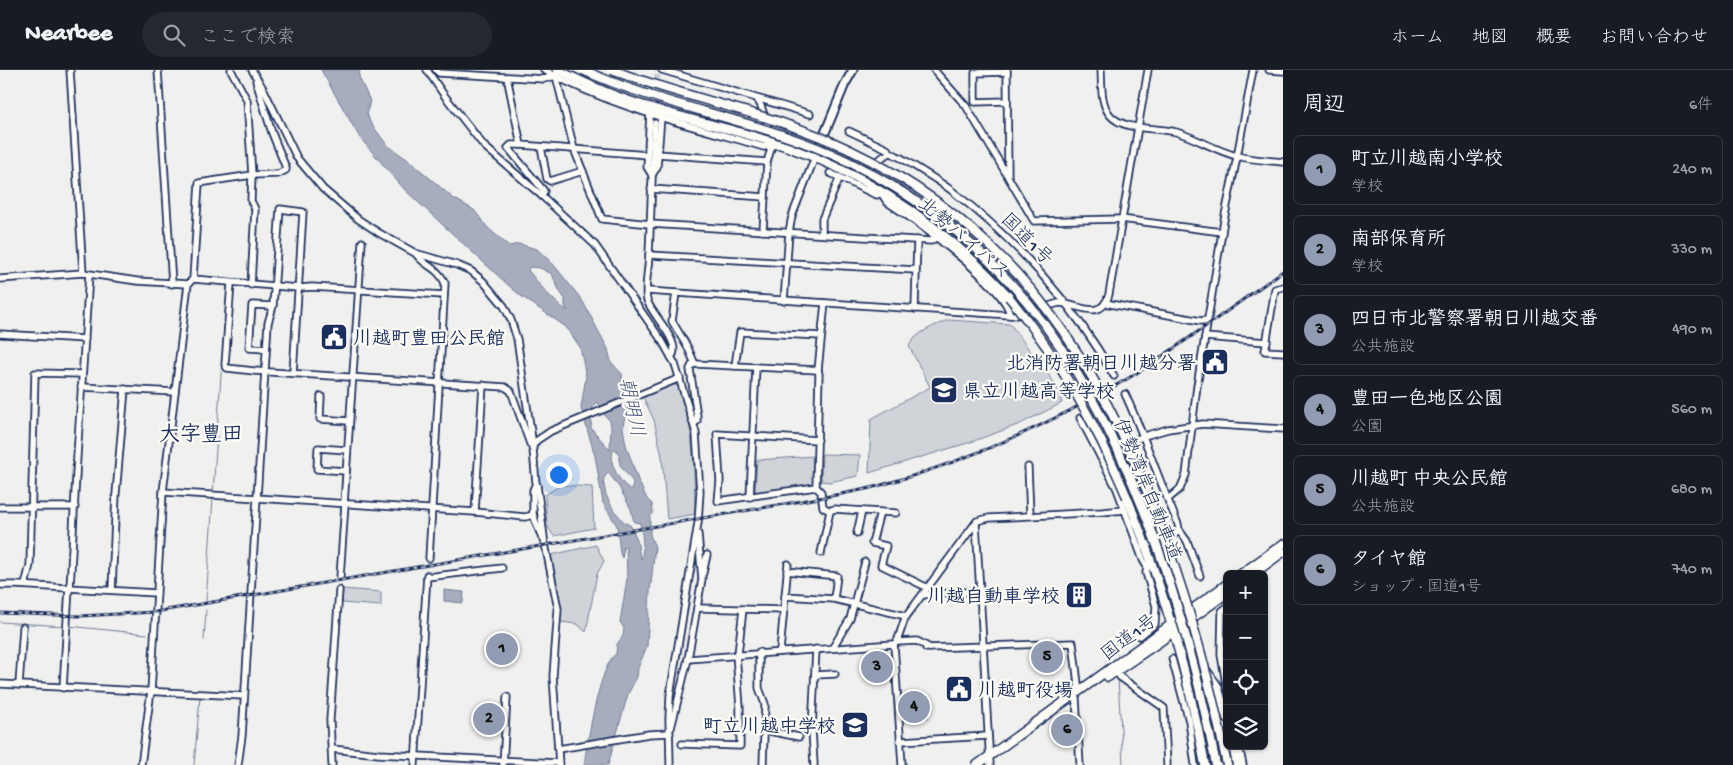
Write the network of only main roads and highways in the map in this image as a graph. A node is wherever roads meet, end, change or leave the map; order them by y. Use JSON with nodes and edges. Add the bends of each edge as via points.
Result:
{"nodes":[{"id":1,"x":583,"y":70,"type":"edge"},
{"id":2,"x":612,"y":70,"type":"edge"},
{"id":3,"x":853,"y":70,"type":"edge"},
{"id":4,"x":557,"y":73,"type":"edge"},
{"id":5,"x":816,"y":157,"type":"junction"},
{"id":6,"x":1283,"y":544,"type":"edge"},
{"id":7,"x":1283,"y":552,"type":"edge"},
{"id":8,"x":1247,"y":570,"type":"edge"},
{"id":9,"x":1258,"y":570,"type":"edge"},
{"id":10,"x":1223,"y":587,"type":"edge"},
{"id":11,"x":1223,"y":596,"type":"edge"},
{"id":12,"x":1174,"y":628,"type":"junction"},
{"id":13,"x":1158,"y":643,"type":"junction"},
{"id":14,"x":1179,"y":651,"type":"junction"},
{"id":15,"x":1223,"y":686,"type":"edge"},
{"id":16,"x":1077,"y":695,"type":"junction"},
{"id":17,"x":1234,"y":750,"type":"edge"},
{"id":18,"x":977,"y":765,"type":"edge"},
{"id":19,"x":1205,"y":765,"type":"edge"},
{"id":20,"x":1216,"y":765,"type":"edge"},
{"id":21,"x":1227,"y":765,"type":"edge"},
{"id":22,"x":1237,"y":765,"type":"edge"}],
"edges":[{"from":1,"to":20,"type":"highway","name":"伊勢湾岸自動車道","bridge":true,"via":[[631,90],[783,135],[846,161],[904,193],[932,213],[1006,278],[1065,354],[1097,408],[1125,467],[1152,534],[1176,608]]},
{"from":2,"to":21,"type":"highway","name":"伊勢湾岸自動車道","bridge":true,"via":[[820,136],[850,150],[938,202],[1014,268],[1078,353],[1107,402],[1135,462],[1187,604]]},
{"from":3,"to":5,"type":"main road"},
{"from":4,"to":5,"type":"highway","name":"北勢バイパス","via":[[630,101]]},
{"from":5,"to":12,"type":"highway","name":"北勢バイパス","bridge":true,"via":[[902,203],[950,240],[1009,297],[1042,339],[1098,432],[1146,545],[1150,566]]},
{"from":6,"to":8,"type":"highway"},
{"from":7,"to":9,"type":"highway"},
{"from":10,"to":12,"type":"highway","name":"国道1号"},
{"from":11,"to":12,"type":"highway","name":"国道1号"},
{"from":12,"to":13,"type":"highway","name":"国道1号"},
{"from":12,"to":14,"type":"highway","name":"北勢バイパス"},
{"from":12,"to":15,"type":"highway","name":"北勢バイパス"},
{"from":12,"to":16,"type":"highway","name":"国道1号"},
{"from":13,"to":14,"type":"highway","via":[[1171,644]]},
{"from":13,"to":16,"type":"highway","name":"国道1号"},
{"from":14,"to":19,"type":"highway","name":"北勢バイパス","via":[[1185,691]]},
{"from":16,"to":18,"type":"highway","name":"国道1号"},
{"from":17,"to":22,"type":"highway"}]}
